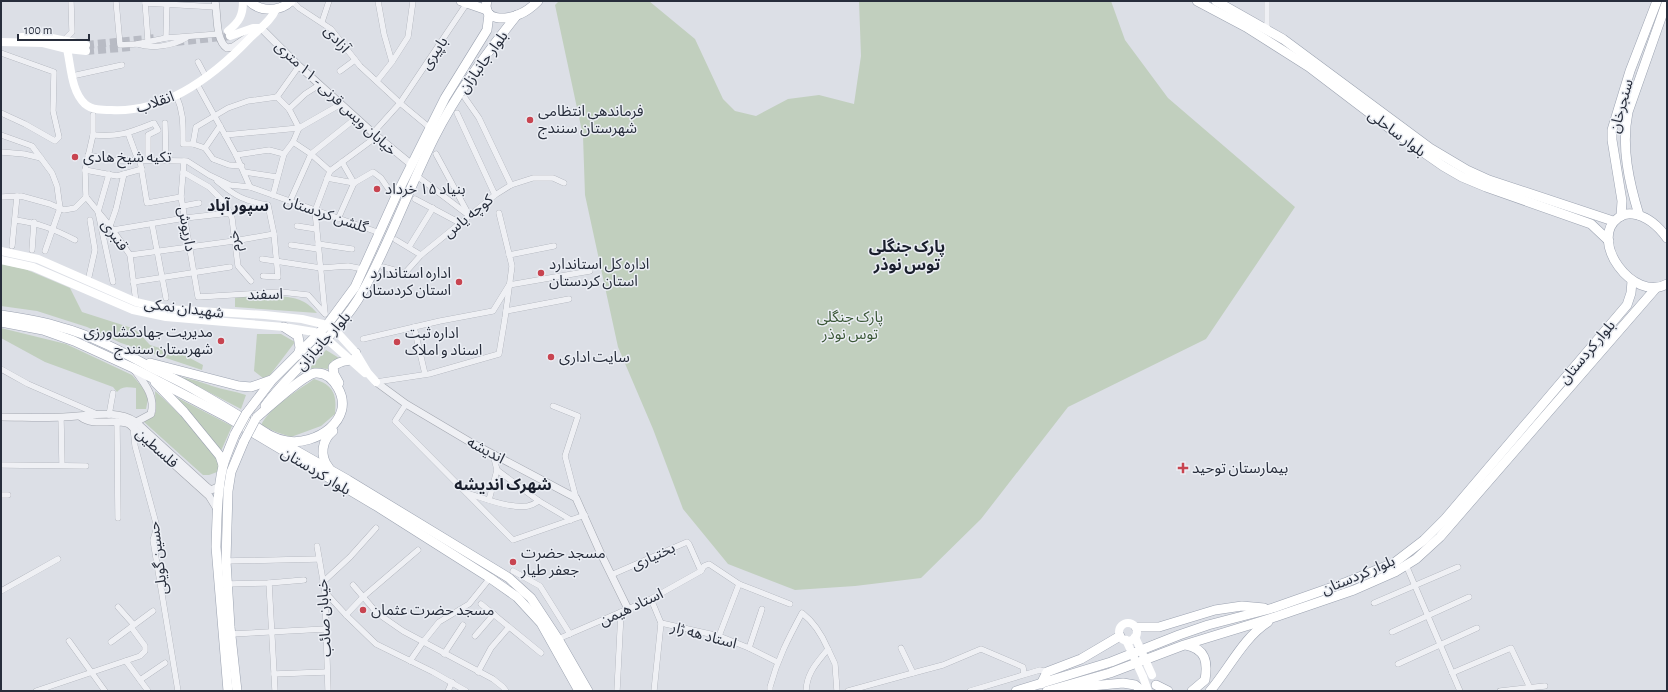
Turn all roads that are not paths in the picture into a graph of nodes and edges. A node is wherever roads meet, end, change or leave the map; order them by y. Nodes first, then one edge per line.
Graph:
1 (71, 1) edge
2 (116, 1) edge
3 (243, 1) edge
4 (249, 1) edge
5 (329, 1) edge
6 (378, 1) edge
7 (414, 1) edge
8 (538, 1) edge
9 (1198, 1) edge
10 (1216, 1) edge
11 (1267, 1) edge
12 (1657, 1) edge
13 (1666, 1) edge
14 (145, 2) edge
15 (293, 2) edge
16 (465, 2) edge
17 (167, 3) edge
18 (216, 4) edge
19 (488, 8) edge
20 (276, 9) junction
21 (517, 16) junction
22 (322, 22) junction
23 (261, 28) junction
24 (1267, 29) junction
25 (487, 30) junction
26 (219, 34) junction
27 (501, 35) junction
28 (190, 36) junction
29 (1, 37) edge
30 (166, 38) junction
31 (64, 40) junction
32 (148, 41) junction
33 (1, 42) edge
34 (137, 44) junction
35 (67, 49) junction
36 (1, 53) edge
37 (356, 60) junction
38 (198, 62) dead end
39 (392, 62) junction
40 (122, 65) dead end
41 (299, 66) junction
42 (340, 71) dead end
43 (72, 76) junction
44 (206, 77) junction
45 (377, 82) junction
46 (196, 84) junction
47 (319, 85) junction
48 (176, 95) junction
49 (277, 97) junction
50 (465, 98) dead end
51 (400, 103) junction
52 (341, 104) junction
53 (289, 109) junction
54 (1, 113) edge
55 (457, 113) dead end
56 (93, 115) dead end
57 (214, 117) junction
58 (356, 118) junction
59 (165, 124) dead end
60 (220, 126) junction
61 (299, 128) junction
62 (430, 128) junction
63 (158, 130) junction
64 (165, 131) junction
65 (128, 133) junction
66 (1, 135) edge
67 (92, 135) junction
68 (225, 135) junction
69 (374, 135) junction
70 (293, 142) junction
71 (193, 144) junction
72 (205, 148) junction
73 (1, 152) edge
74 (284, 154) junction
75 (311, 154) junction
76 (436, 154) dead end
77 (88, 155) junction
78 (236, 155) junction
79 (41, 158) junction
80 (139, 160) junction
81 (148, 160) junction
82 (166, 160) junction
83 (184, 161) junction
84 (342, 162) junction
85 (412, 165) junction
86 (142, 169) junction
87 (243, 169) junction
88 (85, 170) junction
89 (330, 170) junction
90 (183, 172) junction
91 (109, 174) junction
92 (124, 174) junction
93 (209, 175) junction
94 (278, 176) junction
95 (417, 176) junction
96 (327, 178) junction
97 (354, 183) junction
98 (564, 183) dead end
99 (511, 185) junction
100 (250, 187) junction
101 (273, 195) junction
102 (495, 195) junction
103 (1, 196) edge
104 (17, 196) junction
105 (396, 196) junction
106 (86, 197) junction
107 (181, 197) junction
108 (415, 199) dead end
109 (290, 201) junction
110 (199, 203) dead end
111 (183, 206) junction
112 (60, 208) junction
113 (433, 208) junction
114 (315, 211) junction
115 (98, 212) junction
116 (230, 213) junction
117 (499, 213) dead end
118 (469, 216) junction
119 (1639, 216) junction
120 (185, 218) junction
121 (1617, 218) junction
122 (338, 219) junction
123 (14, 220) junction
124 (90, 220) dead end
125 (34, 222) junction
126 (460, 223) junction
127 (152, 224) junction
128 (297, 226) dead end
129 (111, 228) junction
130 (53, 229) junction
131 (316, 229) junction
132 (380, 232) junction
133 (1664, 232) edge
134 (274, 234) junction
135 (1667, 238) edge
136 (75, 240) dead end
137 (396, 240) dead end
138 (234, 241) junction
139 (1608, 241) junction
140 (291, 245) dead end
141 (12, 246) dead end
142 (190, 246) junction
143 (318, 246) junction
144 (554, 246) dead end
145 (409, 247) junction
146 (352, 249) dead end
147 (32, 250) dead end
148 (1, 251) edge
149 (45, 251) dead end
150 (158, 252) junction
151 (130, 255) junction
152 (421, 255) junction
153 (509, 255) junction
154 (262, 259) dead end
155 (1, 260) edge
156 (277, 260) junction
157 (230, 267) dead end
158 (383, 267) dead end
159 (321, 268) junction
160 (363, 269) junction
161 (590, 271) dead end
162 (194, 273) junction
163 (263, 276) dead end
164 (162, 277) junction
165 (88, 281) junction
166 (250, 281) dead end
167 (1632, 281) junction
168 (114, 282) dead end
169 (133, 282) junction
170 (1667, 284) edge
171 (509, 285) junction
172 (1656, 288) junction
173 (1630, 296) junction
174 (198, 297) joint
175 (166, 298) dead end
176 (569, 299) dead end
177 (136, 302) junction
178 (1642, 304) junction
179 (506, 311) junction
180 (325, 314) junction
181 (1, 315) edge
182 (1, 322) edge
183 (327, 325) junction
184 (284, 327) junction
185 (414, 327) junction
186 (336, 331) junction
187 (320, 333) junction
188 (363, 338) dead end
189 (328, 339) junction
190 (298, 356) junction
191 (353, 357) junction
192 (135, 364) junction
193 (1, 369) edge
194 (425, 374) junction
195 (149, 377) junction
196 (272, 380) junction
197 (376, 382) junction
198 (148, 388) junction
199 (113, 392) dead end
200 (406, 404) junction
201 (553, 406) dead end
202 (97, 414) junction
203 (109, 415) junction
204 (1, 417) edge
205 (81, 417) junction
206 (61, 418) junction
207 (256, 419) junction
208 (117, 421) junction
209 (134, 424) junction
210 (273, 437) junction
211 (493, 454) junction
212 (1, 465) edge
213 (62, 465) junction
214 (223, 465) junction
215 (86, 466) dead end
216 (330, 469) junction
217 (497, 470) junction
218 (1491, 473) junction
219 (346, 484) junction
220 (220, 486) junction
221 (464, 492) junction
222 (1, 495) edge
223 (8, 495) dead end
224 (576, 498) junction
225 (488, 500) junction
226 (539, 501) junction
227 (217, 509) junction
228 (585, 516) junction
229 (118, 518) dead end
230 (571, 520) junction
231 (376, 528) dead end
232 (317, 546) dead end
233 (418, 550) dead end
234 (58, 559) dead end
235 (319, 559) junction
236 (226, 561) junction
237 (1406, 566) junction
238 (1458, 567) dead end
239 (513, 571) dead end
240 (701, 571) junction
241 (611, 575) junction
242 (490, 578) junction
243 (304, 580) dead end
244 (324, 582) junction
245 (269, 583) junction
246 (228, 584) junction
247 (739, 584) junction
248 (353, 585) dead end
249 (1415, 586) junction
250 (1, 591) edge
251 (325, 592) junction
252 (363, 597) junction
253 (1469, 597) dead end
254 (650, 599) junction
255 (1374, 603) dead end
256 (481, 604) dead end
257 (790, 604) dead end
258 (118, 606) dead end
259 (762, 609) dead end
260 (625, 610) junction
261 (153, 611) dead end
262 (1274, 613) junction
263 (494, 614) junction
264 (346, 615) junction
265 (1427, 615) junction
266 (660, 623) junction
267 (463, 625) dead end
268 (133, 626) junction
269 (509, 627) junction
270 (1136, 627) junction
271 (1477, 628) dead end
272 (326, 629) junction
273 (273, 632) junction
274 (1392, 632) dead end
275 (231, 634) junction
276 (570, 634) junction
277 (475, 636) dead end
278 (719, 636) junction
279 (1135, 637) junction
280 (1123, 638) junction
281 (555, 640) junction
282 (69, 641) dead end
283 (111, 642) dead end
284 (423, 642) junction
285 (1184, 645) junction
286 (1440, 646) junction
287 (749, 648) junction
288 (901, 648) dead end
289 (828, 649) junction
290 (541, 653) dead end
291 (444, 654) junction
292 (126, 661) junction
293 (410, 661) junction
294 (777, 662) junction
295 (165, 663) dead end
296 (1398, 664) dead end
297 (91, 672) junction
298 (327, 672) junction
299 (478, 672) junction
300 (1047, 672) junction
301 (913, 673) junction
302 (1452, 673) junction
303 (274, 674) junction
304 (1024, 674) junction
305 (140, 680) junction
306 (452, 682) junction
307 (1545, 686) dead end
308 (1047, 688) edge
309 (1157, 688) edge
310 (1530, 688) junction
311 (36, 691) edge
312 (105, 691) edge
313 (148, 691) edge
314 (178, 691) edge
315 (235, 691) edge
316 (275, 691) edge
317 (328, 691) edge
318 (448, 691) edge
319 (466, 691) edge
320 (506, 691) edge
321 (579, 691) edge
322 (588, 691) edge
323 (617, 691) edge
324 (654, 691) edge
325 (770, 691) edge
326 (806, 691) edge
327 (837, 691) edge
328 (848, 691) edge
329 (970, 691) edge
330 (1016, 691) edge
331 (1143, 691) edge
332 (1148, 691) edge
333 (1168, 691) edge
334 (1192, 691) edge
335 (1210, 691) edge
336 (1460, 691) edge
337 (1500, 691) edge

1 - 31 street
2 - 34 street
3 - 23 main road
4 - 20 main road
5 - 22 street
6 - 39 street
7 - 39 street
8 - 21 main road
9 - 139 main road, بلوار ساحلی
10 - 24 main road, بلوار ساحلی
11 - 24 street
12 - 121 main road, سنجرخان
13 - 119 main road, سنجرخان
14 - 17 street
14 - 32 street
15 - 20 main road
15 - 22 street, آزادی
16 - 19 main road
16 - 51 street, باپیری
17 - 18 street
17 - 30 street
18 - 26 street
19 - 21 main road
19 - 25 main road, بلوار جانبازان
20 - 23 main road, انقلاب
21 - 27 main road, بلوار جانبازان
22 - 37 street, آزادی
23 - 26 street
23 - 41 street, خیابان ویس قرنی - ۱۱ متری
23 - 44 main road, انقلاب
24 - 121 main road, بلوار ساحلی
25 - 27 main road
25 - 62 main road, بلوار جانبازان
26 - 28 street
27 - 95 main road, بلوار جانبازان
28 - 30 street
28 - 34 street
29 - 31 main road
30 - 32 street
31 - 35 main road
32 - 34 street
33 - 35 main road
35 - 43 main road, انقلاب
36 - 54 street
37 - 42 street
37 - 45 street, آزادی
38 - 44 street
39 - 45 street
40 - 43 street
41 - 47 street, خیابان ویس قرنی - ۱۱ متری
41 - 49 street
43 - 48 main road, انقلاب
44 - 46 main road, انقلاب
45 - 51 street, آزادی
46 - 48 main road, انقلاب
46 - 57 street
47 - 52 street, خیابان ویس قرنی - ۱۱ متری
47 - 53 street
48 - 71 street
49 - 53 street
49 - 57 street
50 - 99 street
51 - 62 street, آزادی
51 - 69 street, باپیری
52 - 58 street, خیابان ویس قرنی - ۱۱ متری
52 - 61 street
53 - 61 street
55 - 102 street
56 - 67 street
57 - 60 street
57 - 71 street
58 - 69 street, خیابان ویس قرنی - ۱۱ متری
58 - 75 street
59 - 64 street
60 - 68 street
60 - 72 street
61 - 68 street
61 - 70 street
62 - 85 main road, بلوار جانبازان
63 - 64 street
63 - 65 street
63 - 81 street
64 - 82 street
65 - 67 street
65 - 80 street
66 - 79 street
67 - 77 street
68 - 78 street
69 - 84 street, باپیری
69 - 85 street, خیابان ویس قرنی - ۱۱ متری
70 - 74 street
70 - 75 street
71 - 72 street
72 - 87 street
73 - 79 street
74 - 78 street
74 - 94 street
75 - 89 street
75 - 109 street
76 - 118 street
77 - 80 street, گلشن کردستان
77 - 88 street
78 - 87 street
79 - 112 street
80 - 81 street, گلشن کردستان
80 - 86 street
81 - 82 street, گلشن کردستان
82 - 83 street, گلشن کردستان
83 - 90 street, داریوش
83 - 93 street, گلشن کردستان
84 - 89 street, باپیری
84 - 97 street
85 - 105 main road, بلوار جانبازان
86 - 92 street
86 - 107 street
87 - 94 street
87 - 100 street
88 - 91 street
88 - 106 street
89 - 96 street
90 - 107 street, داریوش
90 - 116 street, خرم
91 - 92 street
91 - 115 street
92 - 129 street
93 - 100 street, گلشن کردستان
93 - 134 street
94 - 101 street
95 - 118 street
95 - 186 main road, بلوار جانبازان
96 - 97 street
96 - 114 street
97 - 105 street
97 - 122 street
98 - 99 street, کوچه یاس
99 - 102 street, کوچه یاس
100 - 101 street, گلشن کردستان
101 - 109 street, گلشن کردستان
102 - 118 street, کوچه یاس
103 - 104 street
104 - 112 street
104 - 123 street
105 - 132 main road, بلوار جانبازان
106 - 112 street
106 - 115 street, قنبری
107 - 111 street, داریوش
108 - 113 street
109 - 114 street, گلشن کردستان
110 - 111 street
111 - 120 street, داریوش
112 - 130 street
113 - 126 street
113 - 145 street
114 - 122 street, گلشن کردستان
114 - 131 street
115 - 129 street, قنبری
115 - 168 street
116 - 120 street
116 - 138 street, خرم
117 - 153 street
118 - 126 street, کوچه یاس
119 - 121 main road, بلوار ساحلی
119 - 133 main road
120 - 127 street
120 - 142 street, داریوش
121 - 139 main road, سنجرخان
122 - 132 street, گلشن کردستان
123 - 125 street
123 - 141 street
124 - 165 street
125 - 130 street
125 - 147 street
126 - 152 street, کوچه یاس
127 - 129 street
127 - 150 street
128 - 131 street
129 - 151 street, قنبری
130 - 136 street
130 - 149 street
131 - 143 street
132 - 160 main road, بلوار جانبازان
133 - 135 main road
134 - 138 street
134 - 156 street
137 - 145 street
138 - 142 street
138 - 166 street, خرم
139 - 167 main road
140 - 143 street
142 - 150 street
142 - 162 street, داریوش
143 - 146 street
143 - 159 street
144 - 153 street
145 - 152 street
148 - 165 main road, شهیدان نمکی
150 - 151 street
150 - 164 street
151 - 169 street, قنبری
152 - 158 street, کوچه یاس
153 - 171 street
154 - 156 street
155 - 184 main road, شهیدان نمکی
156 - 159 street
156 - 163 street
157 - 162 street
159 - 160 street
159 - 180 street
160 - 183 main road, بلوار جانبازان
161 - 171 street
162 - 164 street
162 - 174 street, داریوش
164 - 169 street
164 - 175 street
165 - 177 main road, شهیدان نمکی
167 - 172 main road
167 - 173 main road, بلوار کردستان
169 - 177 street, قنبری
170 - 172 main road
171 - 179 street
171 - 185 street
172 - 178 main road, بلوار کردستان
173 - 178 main road
173 - 218 main road, بلوار کردستان
174 - 180 street, اسفند
176 - 179 street
177 - 183 main road, شهیدان نمکی
178 - 218 main road, بلوار کردستان
179 - 194 street
180 - 183 street
181 - 192 main road, بلوار کردستان
182 - 192 main road, بلوار کردستان
183 - 186 main road, اندیشه
183 - 187 main road, بلوار جانبازان
184 - 187 main road, شهیدان نمکی
184 - 190 main road
185 - 188 street
185 - 194 street
186 - 189 main road, بلوار جانبازان
186 - 191 main road, اندیشه
187 - 189 main road, اندیشه
187 - 190 main road, بلوار جانبازان
189 - 191 main road, اندیشه
189 - 207 main road, بلوار جانبازان
190 - 196 main road, بلوار جانبازان
191 - 197 main road, اندیشه
191 - 216 main road
192 - 195 main road, بلوار کردستان
192 - 196 main road
192 - 198 street
192 - 210 main road, بلوار کردستان
193 - 202 street
194 - 197 street
195 - 198 street
195 - 214 main road
195 - 219 main road, بلوار کردستان
196 - 214 main road, بلوار جانبازان, bridge
197 - 200 street, اندیشه
198 - 209 street
199 - 203 street
200 - 211 street, اندیشه
200 - 221 street
201 - 224 street
202 - 203 street, فلسطین
202 - 205 street, فلسطین
203 - 209 street, فلسطین
204 - 206 street, فلسطین
205 - 206 street, فلسطین
205 - 208 street, فلسطین
206 - 213 street
207 - 210 main road, بلوار کردستان
207 - 236 main road, بلوار جانبازان, bridge
208 - 209 street, فلسطین
208 - 229 street
209 - 220 street, فلسطین
209 - 227 street, فلسطین
209 - 314 street, حسین گویلی
210 - 216 main road, بلوار کردستان
211 - 217 street
211 - 224 street, اندیشه
212 - 213 street
213 - 215 street
214 - 220 main road, بلوار جانبازان
216 - 219 main road, بلوار کردستان
217 - 225 street
217 - 226 street
218 - 237 main road, بلوار کردستان
218 - 262 main road, بلوار کردستان
219 - 242 main road, بلوار کردستان
219 - 281 main road, بلوار کردستان
220 - 227 main road, بلوار جانبازان
221 - 225 street
221 - 230 street
222 - 223 street
224 - 228 street
225 - 226 street
226 - 230 street
227 - 315 main road, بلوار جانبازان
228 - 230 street
228 - 241 street
231 - 244 street
232 - 235 street, خیابان صائب
233 - 252 street
234 - 250 street
235 - 236 street
235 - 244 street, خیابان صائب
236 - 246 main road, بلوار جانبازان
237 - 249 street
237 - 262 main road, بلوار کردستان
238 - 249 street
239 - 276 street
240 - 241 street, بختیاری
240 - 247 street
240 - 254 street, استاد هیمن
241 - 260 street
242 - 281 main road, بلوار کردستان
242 - 284 street
243 - 245 street
244 - 251 street, خیابان صائب
245 - 246 street
245 - 273 street
246 - 275 main road, بلوار جانبازان
247 - 257 street
247 - 278 street
248 - 252 street
249 - 255 street
249 - 265 street
251 - 264 street
251 - 272 street, خیابان صائب
252 - 264 street
252 - 284 street
253 - 265 street
254 - 260 street, استاد هیمن
254 - 266 street, استاد هه ژار
256 - 263 street
258 - 268 street
259 - 287 street
260 - 276 street, استاد هیمن
260 - 323 street
261 - 268 street
262 - 270 main road
262 - 285 main road, بلوار کردستان
262 - 308 main road, بلوار کردستان
262 - 335 main road
263 - 269 street
263 - 277 street
264 - 293 street
265 - 274 street
265 - 286 street
266 - 278 street, استاد هه ژار
266 - 324 street
267 - 291 street
268 - 283 street
268 - 292 street
269 - 290 street
269 - 299 street
270 - 279 main road
270 - 280 main road
271 - 286 street
272 - 273 street
272 - 298 street, خیابان صائب
273 - 275 street
273 - 303 street
275 - 315 main road, بلوار جانبازان
276 - 281 street, استاد هیمن
278 - 287 street, استاد هه ژار
279 - 280 main road
279 - 309 main road, bridge
280 - 300 main road
280 - 332 main road, bridge
281 - 321 main road, بلوار کردستان
281 - 322 main road, بلوار کردستان
282 - 297 street
284 - 291 street
284 - 293 street
285 - 308 main road, بلوار کردستان
285 - 334 main road
286 - 296 street
286 - 302 street
287 - 294 street, استاد هه ژار
288 - 301 street
289 - 294 street
289 - 326 street
289 - 327 street
291 - 299 street
292 - 297 street
292 - 305 street
293 - 306 street
294 - 325 street
295 - 305 street
297 - 311 street
297 - 312 street
298 - 303 street
298 - 317 street, خیابان صائب
299 - 320 street
300 - 304 street
300 - 308 main road
301 - 304 street
301 - 328 street
302 - 310 street
302 - 336 street
303 - 316 street
304 - 329 street
305 - 313 street
306 - 318 street
306 - 319 street
307 - 310 street
308 - 330 main road, بلوار کردستان
308 - 331 main road
309 - 333 main road
310 - 337 street

